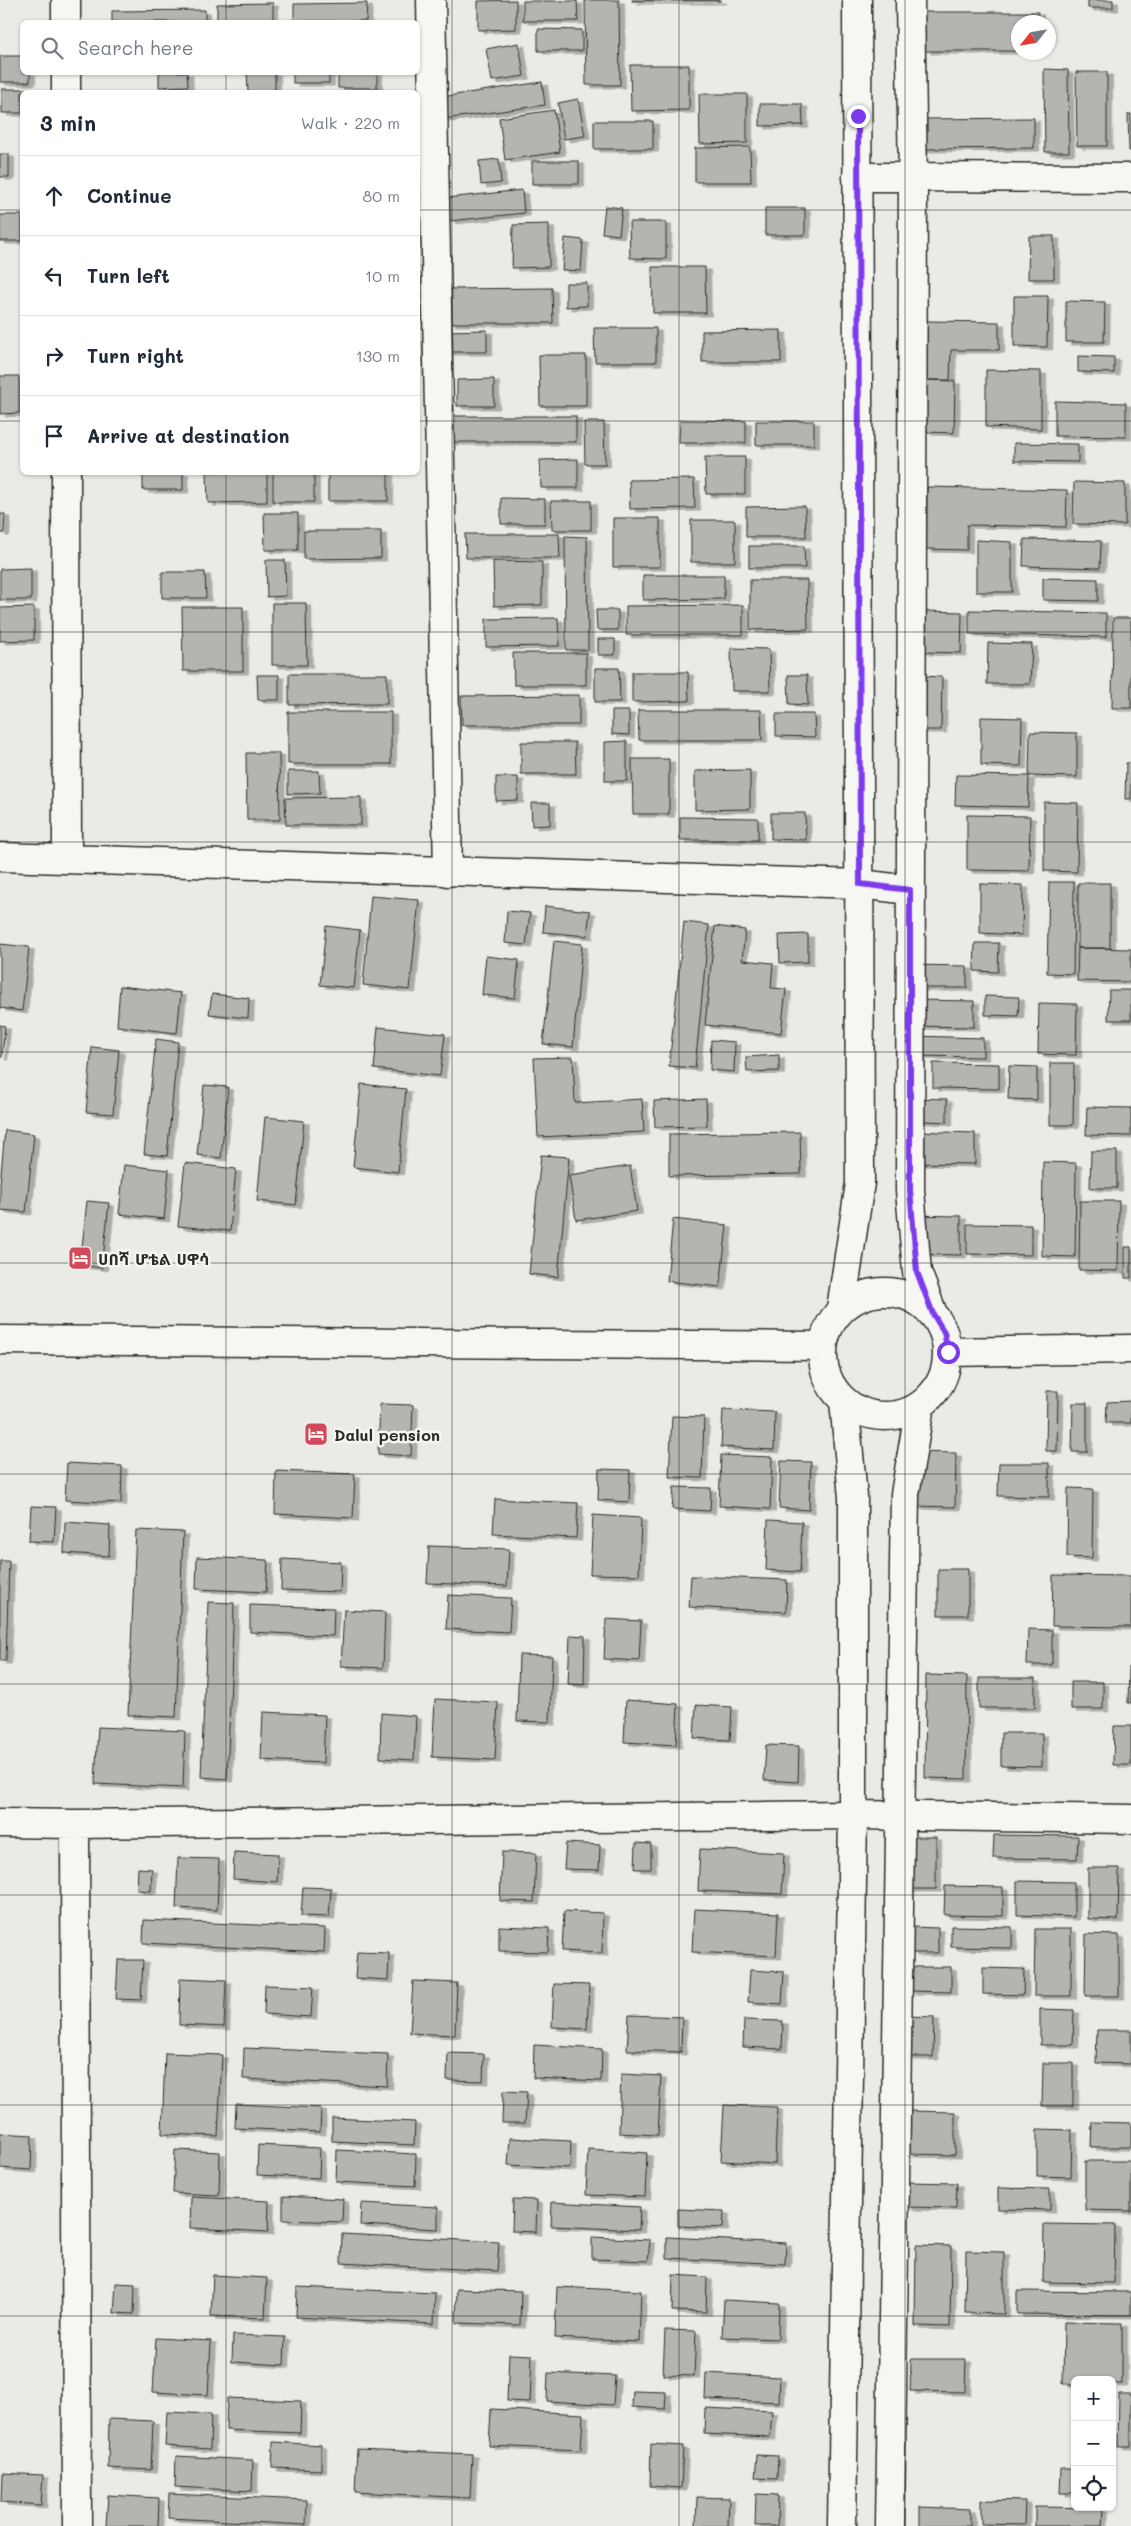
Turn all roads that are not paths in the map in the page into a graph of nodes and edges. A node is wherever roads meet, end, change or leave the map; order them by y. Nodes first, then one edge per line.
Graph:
1 (66, 0) edge
2 (431, 0) edge
3 (857, 0) edge
4 (910, 0) edge
5 (66, 20) edge
6 (66, 75) edge
7 (66, 90) edge
8 (858, 177) junction
9 (1131, 178) edge
10 (913, 179) junction
11 (66, 475) edge
12 (0, 857) edge
13 (67, 858) junction
14 (448, 872) junction
15 (860, 884) junction
16 (910, 890) junction
17 (841, 1309) junction
18 (933, 1314) junction
19 (0, 1340) edge
20 (823, 1346) junction
21 (1131, 1349) edge
22 (948, 1352) junction
23 (844, 1401) junction
24 (920, 1406) junction
25 (853, 1816) junction
26 (901, 1816) junction
27 (1131, 1819) edge
28 (0, 1823) edge
29 (75, 1824) junction
30 (77, 2526) edge
31 (842, 2526) edge
32 (890, 2526) edge

1 - 5 street
2 - 14 street
3 - 8 street
4 - 10 street
6 - 7 street
8 - 10 street
8 - 15 street
9 - 10 street
10 - 16 street
11 - 13 street
12 - 13 street
13 - 14 street
14 - 15 street
15 - 16 street
15 - 17 street
16 - 18 street
17 - 18 street
17 - 20 street
18 - 22 street
19 - 20 street
20 - 23 street
21 - 22 street
22 - 24 street
23 - 24 street
23 - 25 street
24 - 26 street
25 - 26 street
25 - 29 street
25 - 31 street
26 - 27 street
26 - 32 street
28 - 29 street
29 - 30 street

